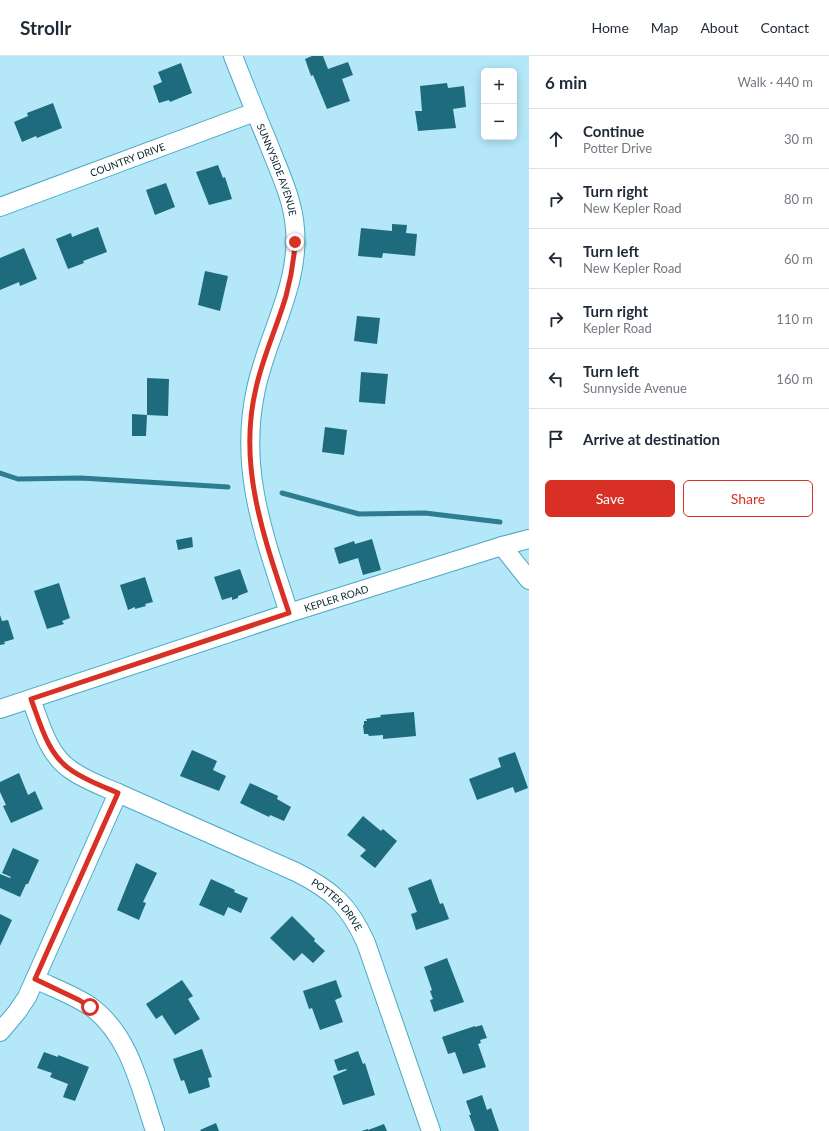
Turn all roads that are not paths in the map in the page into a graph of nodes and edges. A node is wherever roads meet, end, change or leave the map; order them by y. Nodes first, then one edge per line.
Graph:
1 (233, 56) edge
2 (255, 112) junction
3 (0, 207) edge
4 (529, 539) edge
5 (502, 546) junction
6 (529, 580) edge
7 (289, 613) junction
8 (31, 699) junction
9 (0, 709) edge
10 (118, 793) junction
11 (35, 979) junction
12 (0, 1032) edge
13 (155, 1131) edge
14 (431, 1131) edge

1 - 2 street, SUNNYSIDE AVENUE
2 - 3 street, COUNTRY DRIVE
2 - 7 street, SUNNYSIDE AVENUE
4 - 5 street, KEPLER ROAD
5 - 6 street
5 - 7 street, KEPLER ROAD
7 - 8 street, KEPLER ROAD
8 - 9 street, KEPLER ROAD
8 - 10 street, POTTER DRIVE
10 - 11 street
10 - 14 street, POTTER DRIVE
11 - 12 street
11 - 13 street

